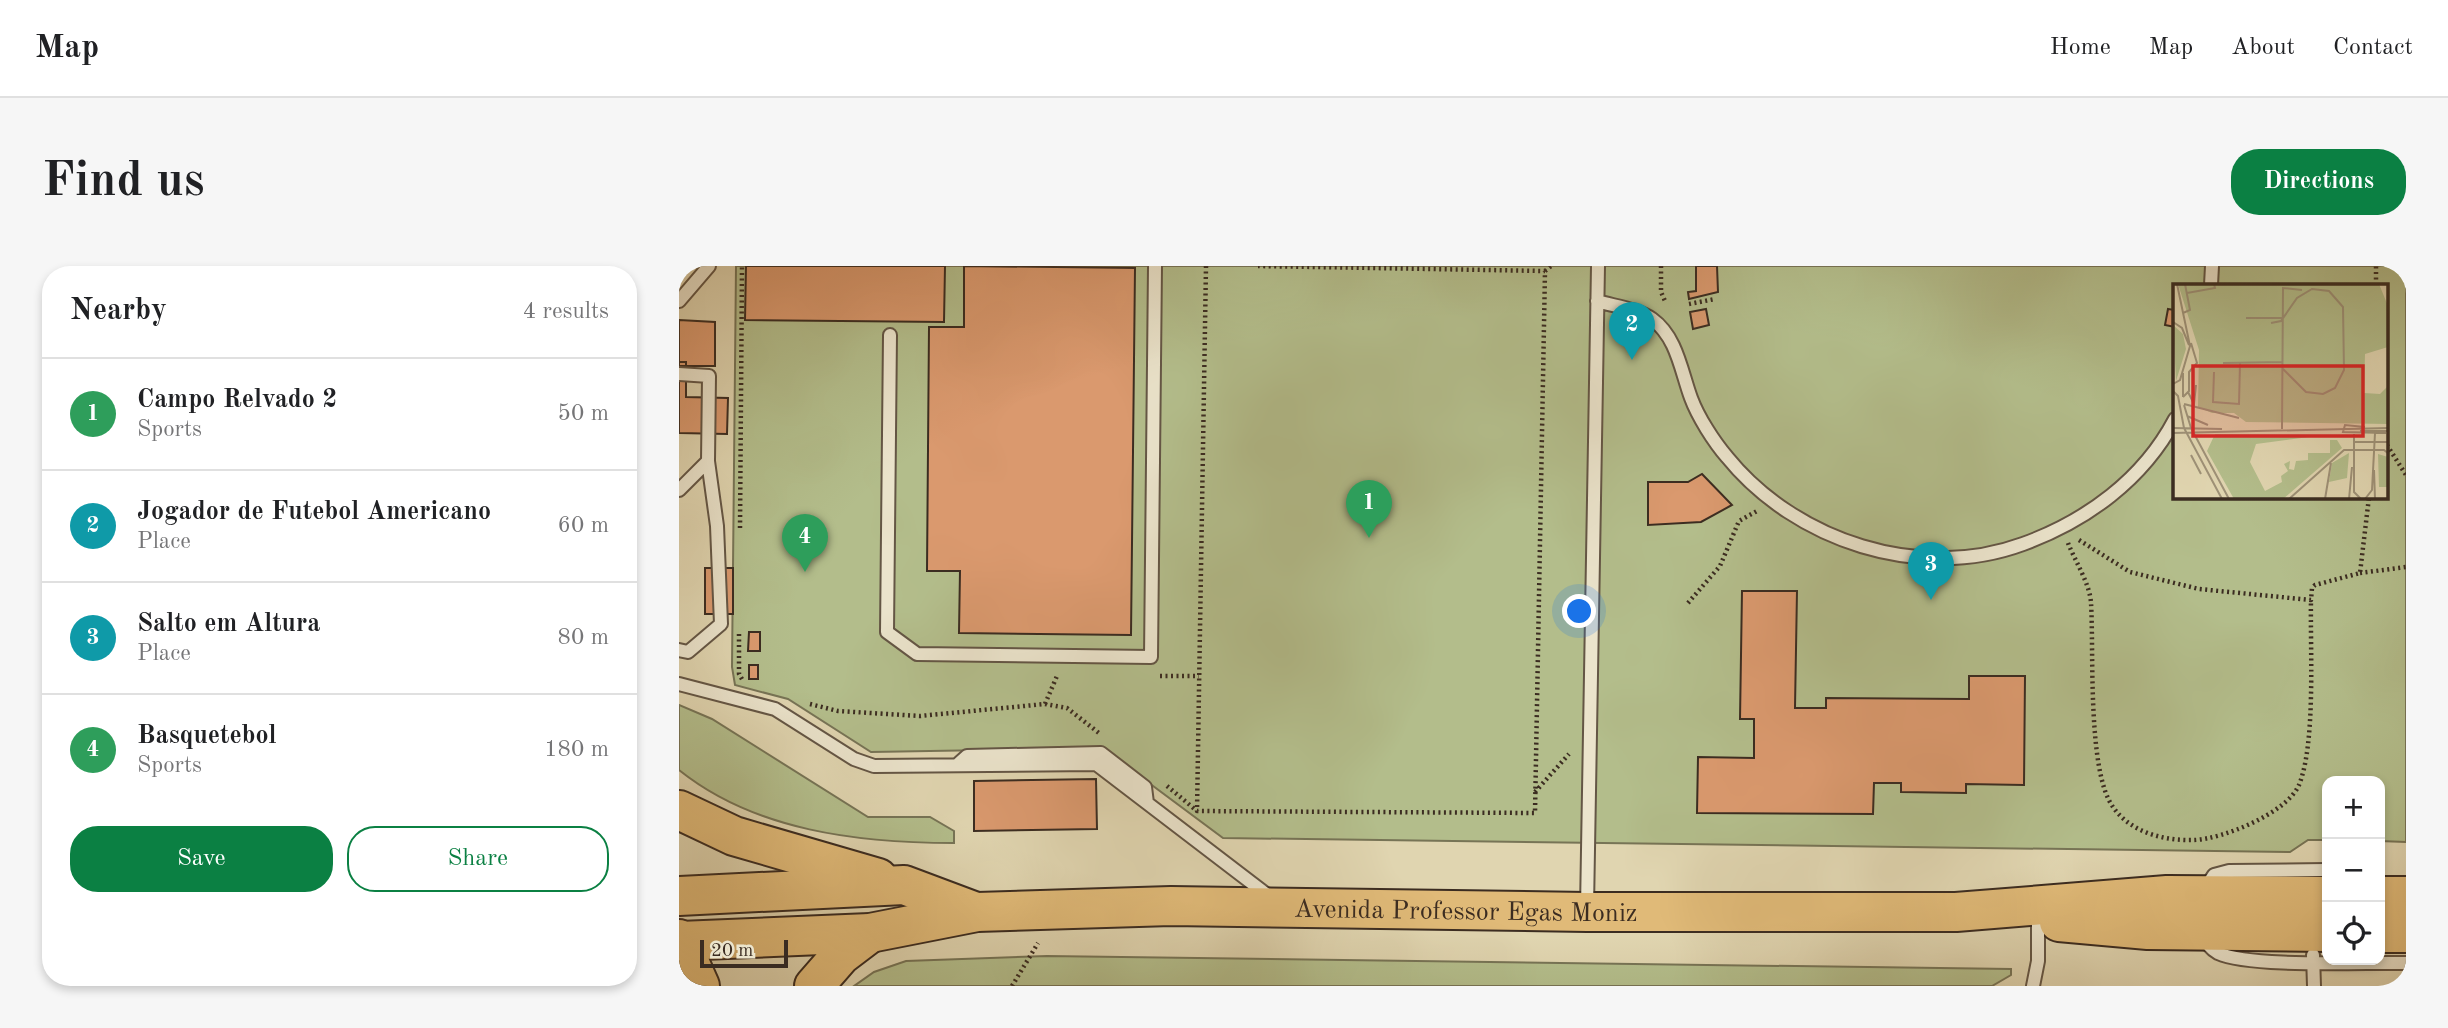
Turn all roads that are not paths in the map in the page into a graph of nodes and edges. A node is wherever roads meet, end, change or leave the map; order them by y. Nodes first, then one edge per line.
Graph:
1 (709, 266) edge
2 (1155, 266) edge
3 (1598, 266) edge
4 (2212, 266) edge
5 (2211, 284) edge
6 (679, 301) edge
7 (1597, 301) junction
8 (890, 335) dead end
9 (679, 374) edge
10 (2173, 423) edge
11 (708, 461) junction
12 (679, 490) edge
13 (679, 650) edge
14 (679, 684) edge
15 (679, 810) edge
16 (904, 885) junction
17 (679, 897) edge
18 (1283, 907) junction
19 (977, 912) junction
20 (1587, 912) junction
21 (1956, 912) junction
22 (2205, 913) junction
23 (2320, 915) edge
24 (2038, 920) junction
25 (870, 933) junction
26 (2385, 933) edge
27 (2406, 933) edge
28 (679, 940) edge
29 (2406, 963) edge
30 (700, 986) edge
31 (814, 986) edge
32 (2033, 986) edge
33 (2314, 986) edge

1 - 6 lane
2 - 8 lane
3 - 7 lane
4 - 5 lane
7 - 10 lane
7 - 20 lane
9 - 11 lane
11 - 12 lane
11 - 13 lane
14 - 18 lane
15 - 16 main road
16 - 17 main road, Avenida Professor Egas Moniz
16 - 19 main road, Avenida Professor Egas Moniz
18 - 19 main road, Avenida Professor Egas Moniz
18 - 20 main road, Avenida Professor Egas Moniz
19 - 25 main road, Avenida Professor Egas Moniz
20 - 21 main road, Avenida Professor Egas Moniz
21 - 22 main road, Avenida Professor Egas Moniz
21 - 24 main road, Avenida Professor Egas Moniz
22 - 23 main road, Avenida Professor Egas Moniz
22 - 23 lane
22 - 24 main road, Avenida Professor Egas Moniz
23 - 29 lane
23 - 33 lane
24 - 32 lane
25 - 28 main road, Avenida Professor Egas Moniz
25 - 31 main road
26 - 27 main road
28 - 30 main road

